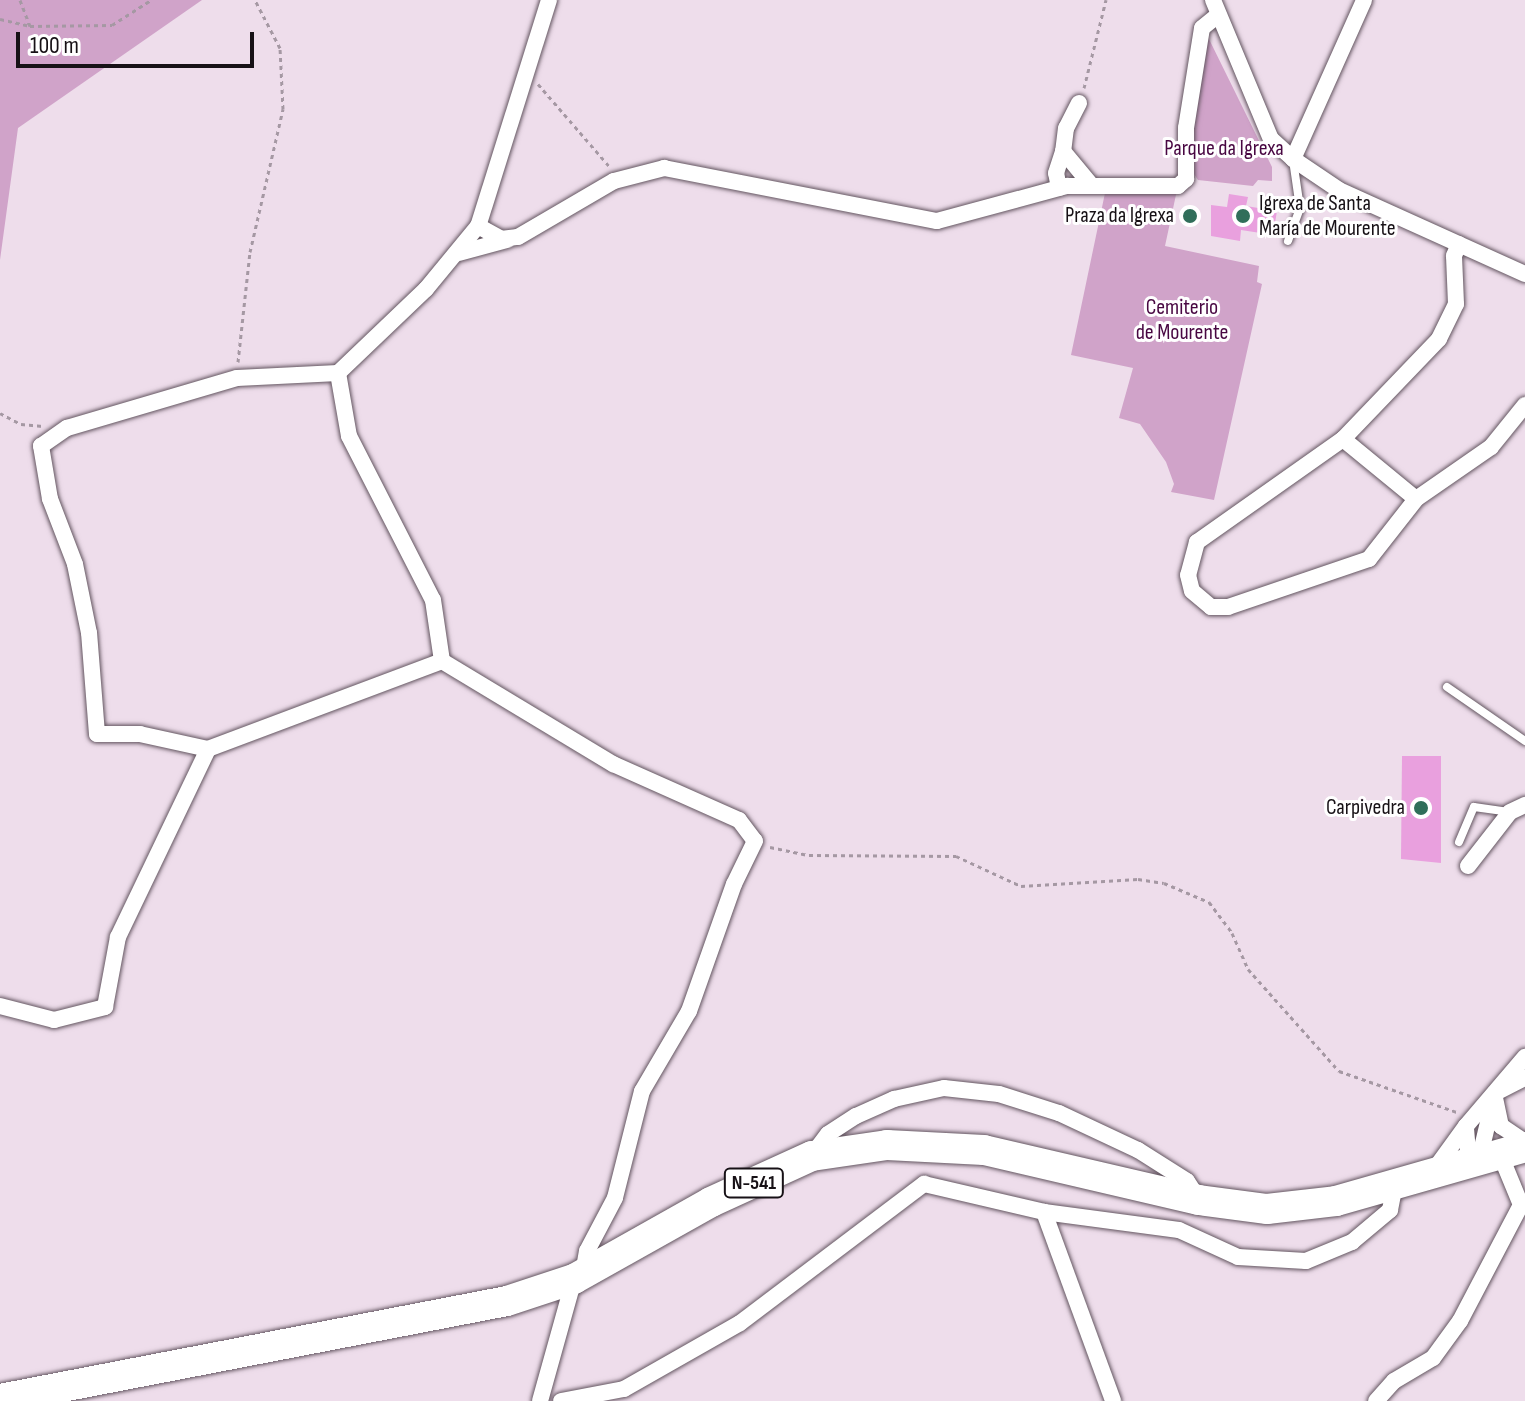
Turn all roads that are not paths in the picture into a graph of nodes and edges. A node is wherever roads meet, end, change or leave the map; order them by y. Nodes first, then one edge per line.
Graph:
1 (549, 0) edge
2 (1364, 0) edge
3 (1215, 8) edge
4 (1079, 103) road end
5 (1063, 151) junction
6 (1293, 159) junction
7 (1092, 186) junction
8 (1059, 188) junction
9 (478, 226) junction
10 (518, 237) junction
11 (1288, 241) dead end
12 (1459, 244) junction
13 (459, 253) junction
14 (1525, 274) edge
15 (338, 373) junction
16 (1525, 405) edge
17 (1343, 439) junction
18 (1416, 499) junction
19 (442, 661) junction
20 (1447, 687) dead end
21 (1525, 741) edge
22 (208, 749) junction
23 (1517, 808) edge
24 (1459, 842) dead end
25 (1468, 866) dead end
26 (0, 1006) edge
27 (1525, 1057) edge
28 (1525, 1078) edge
29 (1495, 1093) junction
30 (1469, 1121) junction
31 (1500, 1153) edge
32 (812, 1156) junction
33 (1432, 1174) junction
34 (1395, 1184) junction
35 (1199, 1200) junction
36 (1044, 1212) junction
37 (578, 1276) junction
38 (0, 1399) edge
39 (540, 1401) edge
40 (561, 1401) edge
41 (1113, 1401) edge
42 (1376, 1401) edge

1 - 9 street
2 - 6 street
3 - 6 street
3 - 7 street
4 - 5 street
5 - 7 street
5 - 8 street
6 - 11 lane
6 - 12 street
7 - 8 street
8 - 10 street
9 - 10 street
9 - 13 street
10 - 13 street
12 - 14 street
12 - 17 street
13 - 15 street
15 - 19 street
15 - 22 street
16 - 18 street
17 - 18 street
17 - 18 street
19 - 22 street
19 - 37 street
20 - 21 lane
22 - 26 street
23 - 24 lane
23 - 25 street
27 - 29 street
28 - 29 street
29 - 30 street
29 - 31 street
29 - 31 street
30 - 31 street
30 - 33 street
31 - 33 highway, N-541
31 - 42 street
32 - 35 highway, N-541
32 - 35 street
32 - 37 highway, N-541
33 - 34 highway, N-541
34 - 35 highway, N-541
34 - 36 street
36 - 40 street
36 - 41 street
37 - 38 highway, N-541
37 - 39 street

